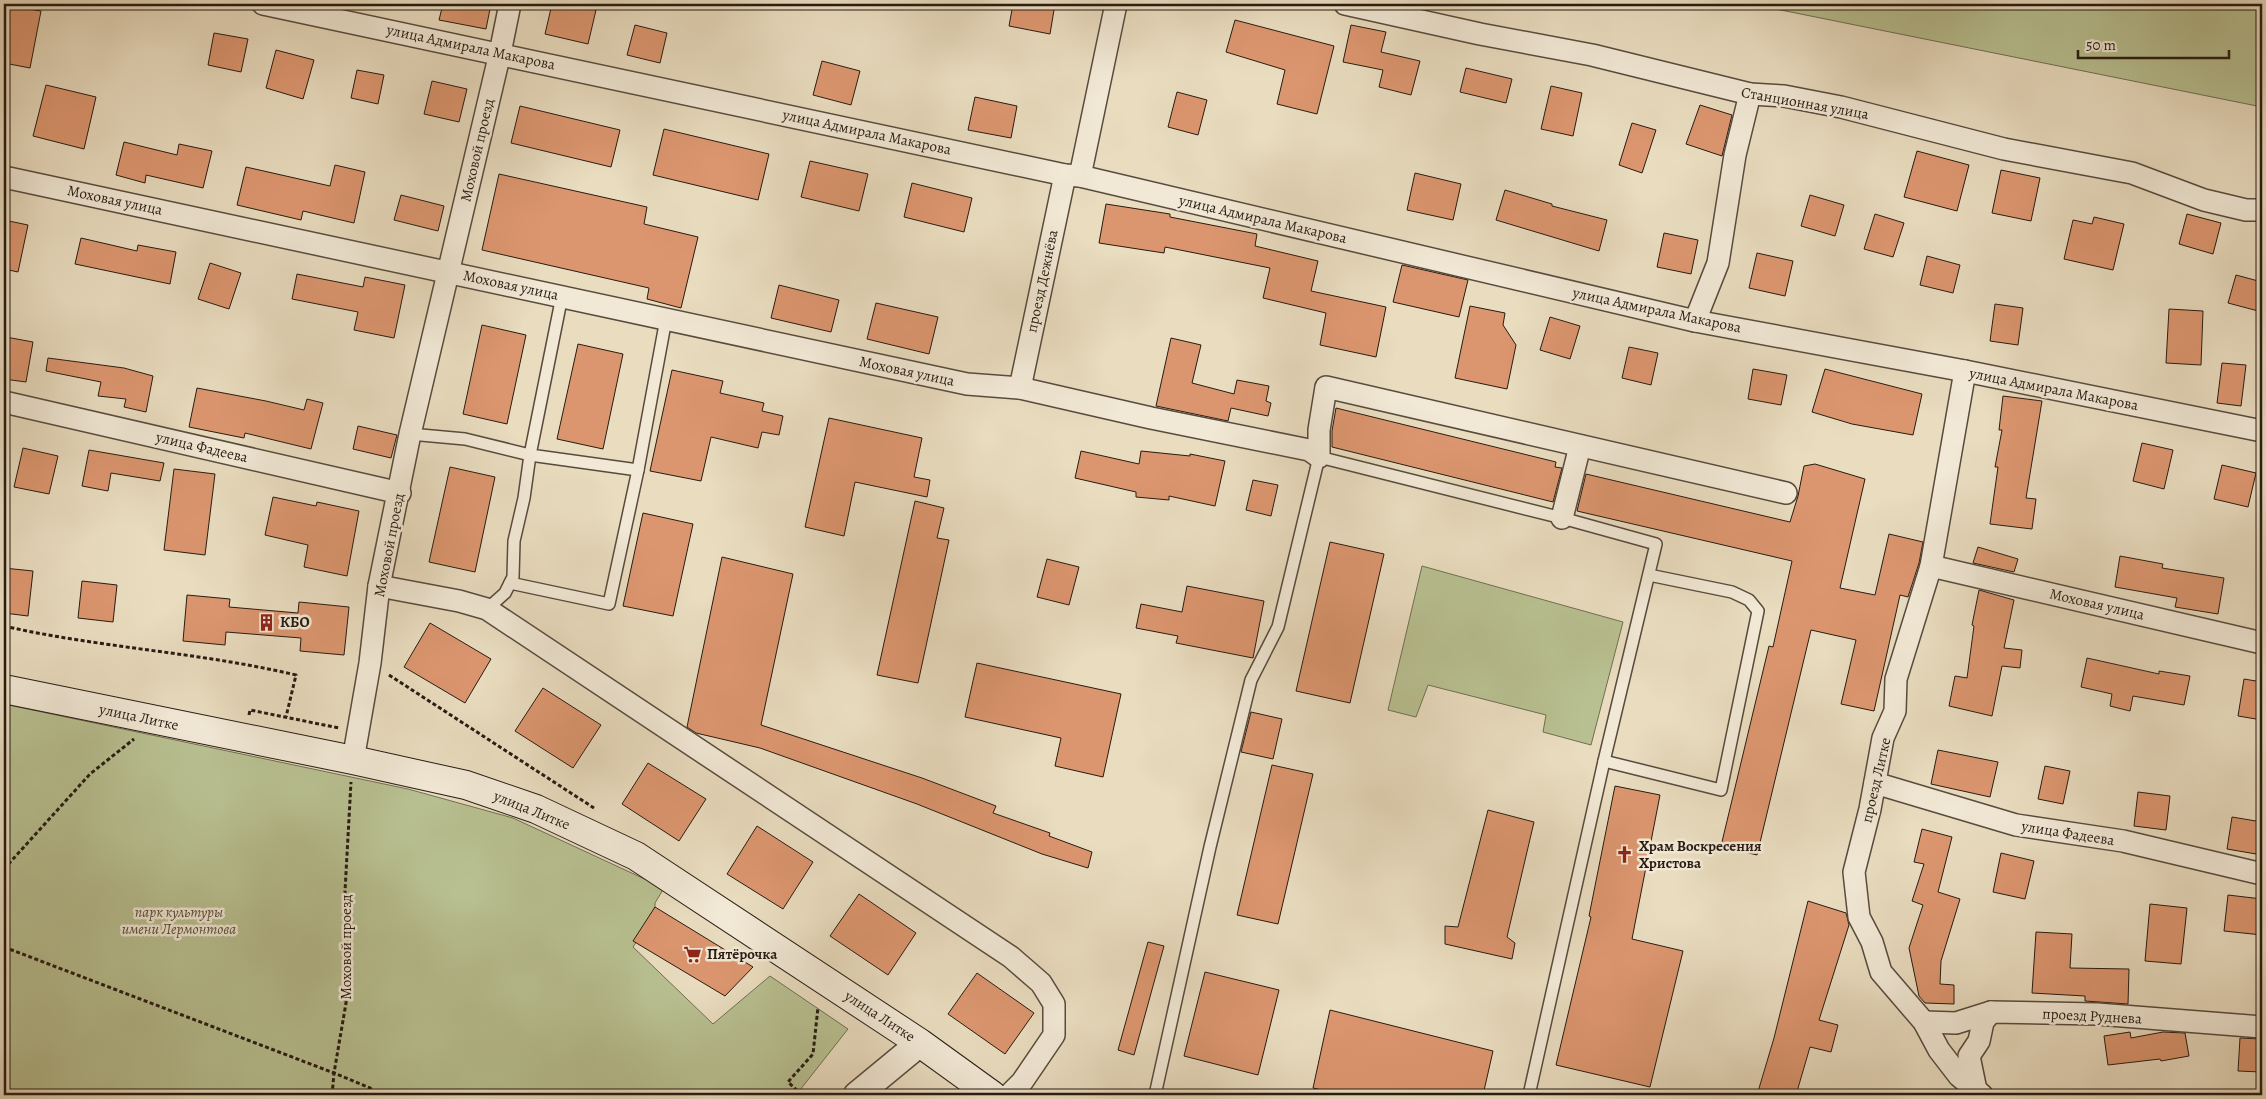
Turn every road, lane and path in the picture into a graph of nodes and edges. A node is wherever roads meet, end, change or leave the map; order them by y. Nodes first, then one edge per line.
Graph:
1 (264, 4) edge
2 (510, 4) edge
3 (1116, 4) edge
4 (1345, 4) edge
5 (500, 53) junction
6 (1750, 94) junction
7 (1073, 175) junction
8 (4, 177) edge
9 (2262, 210) edge
10 (448, 272) junction
11 (562, 296) junction
12 (666, 319) junction
13 (1695, 321) junction
14 (1965, 371) junction
15 (1020, 388) junction
16 (4, 402) edge
17 (2262, 431) edge
18 (410, 434) junction
19 (1580, 446) junction
20 (530, 455) junction
21 (1319, 457) junction
22 (638, 470) junction
23 (400, 493) junction
24 (1786, 493) dead end
25 (1562, 518) junction
26 (1931, 566) junction
27 (1649, 575) junction
28 (510, 583) junction
29 (379, 586) junction
30 (487, 609) junction
31 (4, 626) edge
32 (2262, 643) edge
33 (4, 689) edge
34 (286, 717) junction
35 (248, 719) dead end
36 (357, 731) junction
37 (140, 734) dead end
38 (353, 760) junction
39 (1604, 761) junction
40 (1875, 783) junction
41 (4, 870) edge
42 (2262, 874) edge
43 (4, 947) edge
44 (818, 1007) dead end
45 (1990, 1012) junction
46 (1924, 1022) junction
47 (2262, 1027) edge
48 (920, 1043) junction
49 (334, 1073) junction
50 (1979, 1092) edge
51 (332, 1095) edge
52 (378, 1095) edge
53 (802, 1095) edge
54 (857, 1095) edge
55 (992, 1095) edge
56 (1009, 1095) edge
57 (1155, 1095) edge
58 (1529, 1095) edge

1 - 5 street, улица Адмирала Макарова
2 - 5 street, Моховой проезд
3 - 7 street, проезд Дежнёва
4 - 6 street, Станционная улица
5 - 7 street, улица Адмирала Макарова
5 - 10 street, Моховой проезд
6 - 9 street, Станционная улица
6 - 13 street
7 - 13 street, улица Адмирала Макарова
7 - 15 street, проезд Дежнёва
8 - 10 street, Моховая улица
10 - 11 street, Моховая улица
10 - 18 street, Моховой проезд
11 - 12 street, Моховая улица
11 - 20 lane
12 - 15 street, Моховая улица
12 - 22 lane
13 - 14 street, улица Адмирала Макарова
14 - 17 street, улица Адмирала Макарова
14 - 26 street, проезд Литке
15 - 21 street, Моховая улица
16 - 23 street, улица Фадеева
18 - 20 lane
18 - 23 street, Моховой проезд
19 - 21 street
19 - 24 street
19 - 25 street
20 - 22 lane
20 - 28 lane
21 - 25 lane
21 - 57 lane
22 - 28 lane
23 - 29 street, Моховой проезд
25 - 27 lane
26 - 32 street, Моховая улица
26 - 40 street, проезд Литке
27 - 39 lane
27 - 39 lane
28 - 30 lane
29 - 30 street
29 - 36 street, Моховой проезд
30 - 56 street
31 - 34 path
33 - 38 main road, улица Литке
34 - 35 path
34 - 36 path
36 - 38 street, Моховой проезд
37 - 41 path
38 - 48 main road, улица Литке
38 - 49 path, Моховой проезд
39 - 58 lane
40 - 42 street, улица Фадеева
40 - 46 street, проезд Литке
43 - 49 path
44 - 53 path
45 - 46 street, проезд Руднева
45 - 47 street, проезд Руднева
45 - 50 street
46 - 50 street, проезд Литке
48 - 54 street
48 - 55 main road, улица Литке
49 - 51 path, Моховой проезд
49 - 52 path

